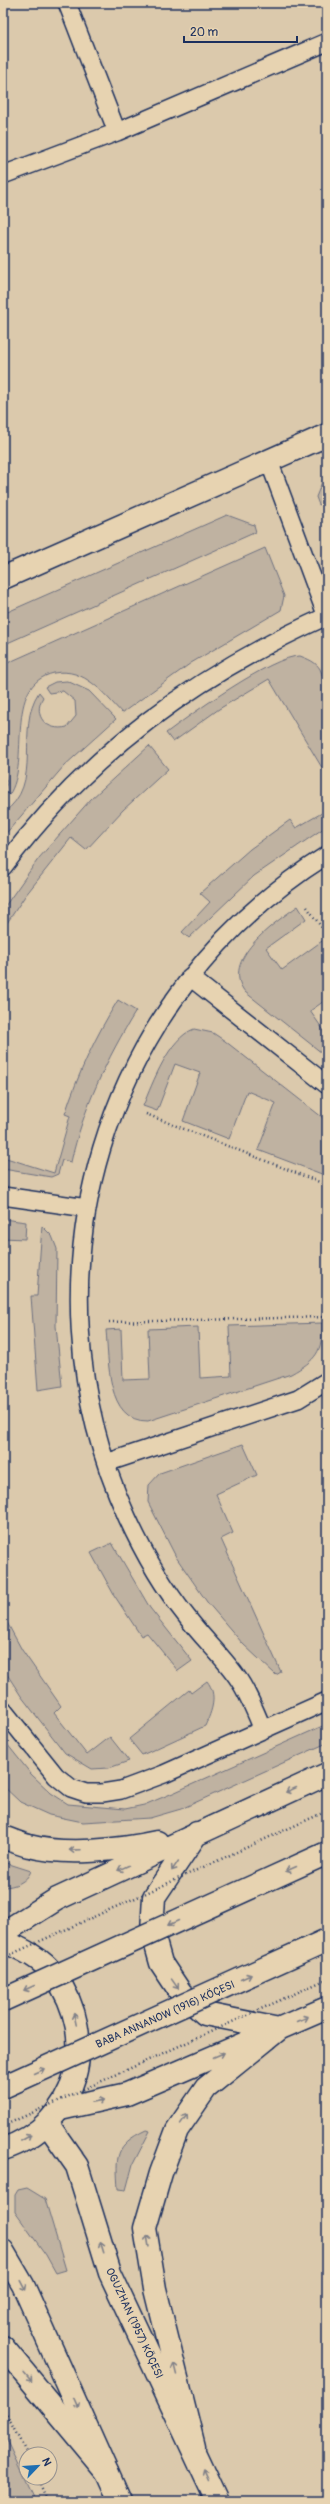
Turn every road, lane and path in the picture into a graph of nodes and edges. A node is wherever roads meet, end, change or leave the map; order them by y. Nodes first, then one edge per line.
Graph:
1 (67, 3) edge
2 (327, 42) edge
3 (117, 132) junction
4 (3, 175) edge
5 (327, 435) edge
6 (269, 460) junction
7 (3, 578) edge
8 (327, 617) edge
9 (327, 855) edge
10 (3, 868) edge
11 (302, 900) dead end
12 (327, 935) edge
13 (190, 977) junction
14 (327, 1086) edge
15 (145, 1114) dead end
16 (327, 1185) edge
17 (3, 1196) edge
18 (87, 1208) junction
19 (324, 1316) dead end
20 (106, 1322) dead end
21 (327, 1381) edge
22 (106, 1463) junction
23 (327, 1702) edge
24 (3, 1710) edge
25 (263, 1730) junction
26 (327, 1774) edge
27 (327, 1811) edge
28 (197, 1833) junction
29 (3, 1837) edge
30 (327, 1853) edge
31 (3, 1933) edge
32 (327, 1940) edge
33 (3, 1941) edge
34 (3, 1958) edge
35 (327, 1979) edge
36 (3, 2000) edge
37 (327, 2008) edge
38 (279, 2029) junction
39 (3, 2087) edge
40 (53, 2116) junction
41 (3, 2126) edge
42 (3, 2149) edge
43 (3, 2251) edge
44 (3, 2347) edge
45 (3, 2408) edge
46 (22, 2446) edge
47 (194, 2447) junction
48 (107, 2472) junction
49 (40, 2486) edge
50 (47, 2501) edge
51 (120, 2501) edge
52 (217, 2501) edge

1 - 3 lane
2 - 3 lane
3 - 4 lane
5 - 6 main road
6 - 7 main road
6 - 8 lane
8 - 10 lane
9 - 13 lane
11 - 12 path
13 - 14 lane
13 - 18 lane
15 - 16 path
17 - 18 lane
18 - 22 lane
19 - 20 path
21 - 22 lane
22 - 25 lane
23 - 25 lane
24 - 25 lane
26 -> 28 main road
27 - 34 path, bridge
28 -> 29 main road
28 -> 31 main road
28 -> 38 main road
30 -> 36 main road, bridge
39 -> 32 main road, BABA ANNANOW (1916) KÖÇESI, bridge
40 -> 33 main road
35 - 41 path, bridge
38 -> 37 main road
40 -> 38 main road
47 -> 38 main road
42 -> 40 main road
47 -> 40 main road, OGUZHAN (1957) KÖÇESI
43 -> 48 main road
44 -> 48 main road
45 - 46 path
52 -> 47 main road, OGUZHAN (1957) KÖÇESI
48 - 51 main road
49 - 50 path

